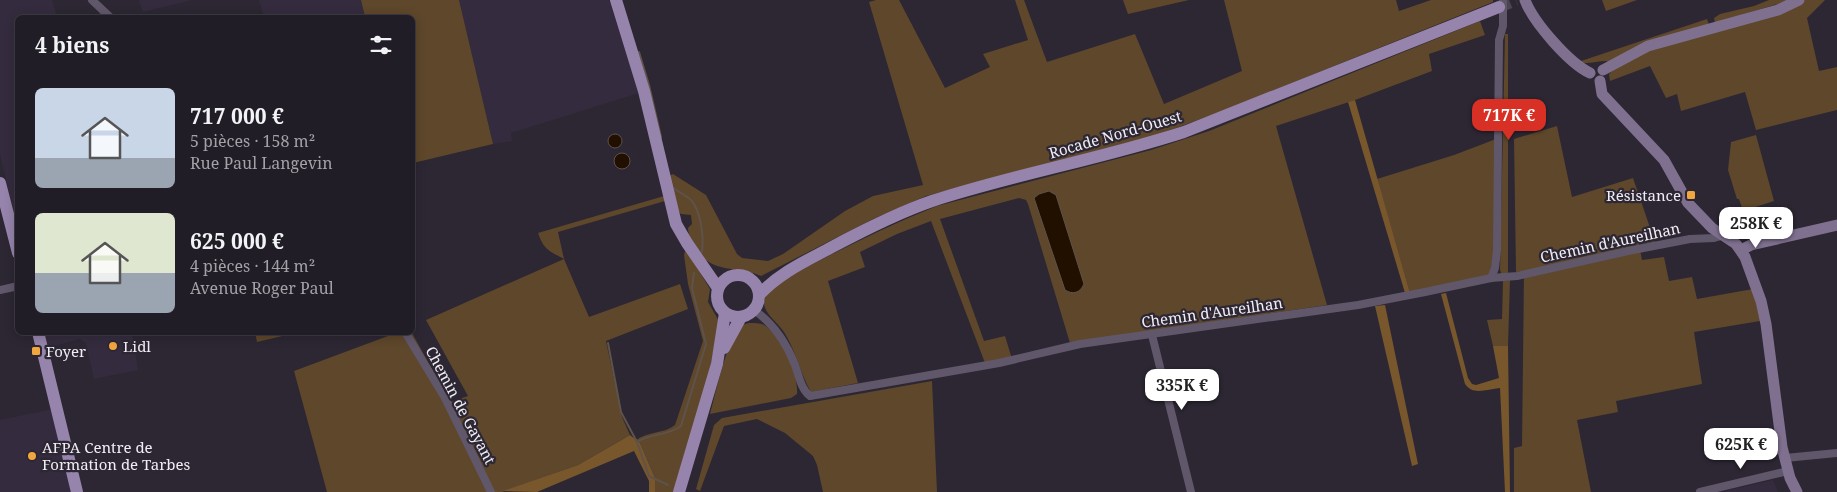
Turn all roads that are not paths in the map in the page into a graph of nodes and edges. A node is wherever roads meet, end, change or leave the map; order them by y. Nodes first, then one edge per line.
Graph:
1 (92, 0) edge
2 (616, 0) edge
3 (1525, 0) edge
4 (1798, 0) edge
5 (1501, 4) edge
6 (108, 15) edge
7 (1601, 76) junction
8 (0, 183) edge
9 (1837, 225) edge
10 (1721, 236) junction
11 (15, 240) edge
12 (1741, 250) junction
13 (702, 264) junction
14 (795, 266) junction
15 (728, 277) junction
16 (1491, 278) junction
17 (751, 279) junction
18 (15, 287) edge
19 (718, 288) junction
20 (0, 290) edge
21 (759, 295) junction
22 (754, 310) junction
23 (725, 313) junction
24 (741, 317) junction
25 (39, 335) edge
26 (407, 335) edge
27 (1152, 335) junction
28 (717, 364) junction
29 (1837, 453) edge
30 (1784, 458) junction
31 (1788, 471) junction
32 (491, 491) edge
33 (77, 492) edge
34 (679, 492) edge
35 (1191, 492) edge
36 (1700, 492) edge
37 (1797, 492) edge

1 - 6 street
2 - 13 main road
3 - 7 main road
4 - 7 main road
5 - 14 main road, Rocade Nord-Ouest
5 - 16 street
7 - 10 main road
8 - 11 main road
9 - 12 main road
10 - 12 main road
10 - 16 street, Chemin d'Aureilhan
12 - 30 main road
13 - 15 main road
13 - 19 main road
14 - 17 main road, Rocade Nord-Ouest
14 - 21 main road, Rocade Nord-Ouest
15 - 17 main road
15 - 19 main road
16 - 27 street, Chemin d'Aureilhan
17 - 21 main road
18 - 20 street
19 - 23 main road
21 - 22 main road
22 - 24 main road
22 - 27 street, Chemin d'Aureilhan
23 - 24 main road
23 - 28 main road
24 - 28 main road
25 - 33 main road
26 - 32 street, Chemin de Gayant
27 - 35 street
28 - 34 main road
29 - 30 street
30 - 31 main road
31 - 36 street
31 - 37 main road

